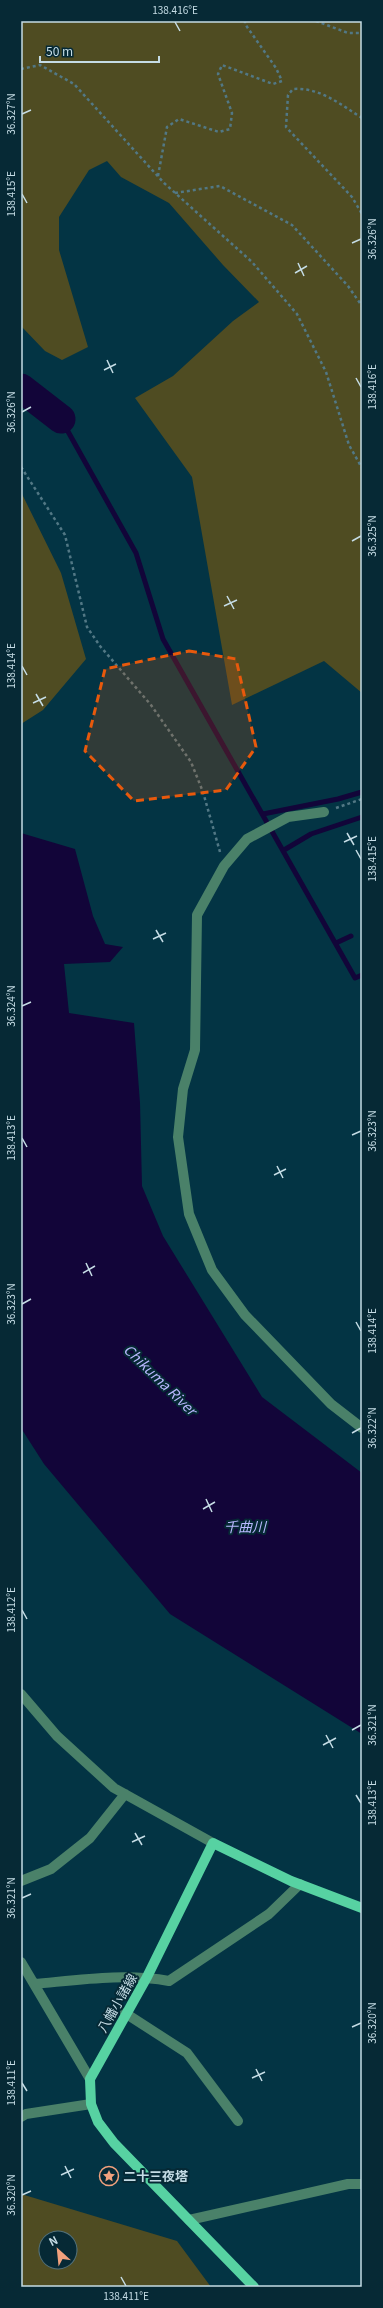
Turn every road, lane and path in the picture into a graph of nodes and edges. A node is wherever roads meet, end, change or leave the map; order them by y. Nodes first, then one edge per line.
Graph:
1 (245, 21) edge
2 (316, 21) edge
3 (362, 33) edge
4 (21, 69) edge
5 (362, 118) edge
6 (158, 176) junction
7 (175, 193) junction
8 (362, 214) edge
9 (362, 306) edge
10 (21, 467) edge
11 (362, 468) edge
12 (362, 799) edge
13 (324, 812) joint
14 (224, 866) junction
15 (362, 1428) edge
16 (21, 1694) edge
17 (125, 1794) junction
18 (213, 1843) junction
19 (21, 1881) edge
20 (300, 1884) junction
21 (362, 1908) edge
22 (21, 1962) edge
23 (147, 1977) junction
24 (34, 1984) junction
25 (125, 2014) junction
26 (90, 2079) junction
27 (91, 2104) junction
28 (21, 2117) edge
29 (238, 2121) dead end
30 (362, 2184) edge
31 (189, 2220) junction
32 (254, 2287) edge

1 - 6 path
2 - 3 path
4 - 6 path
5 - 8 path
6 - 7 path
7 - 9 path
7 - 11 path
10 - 14 path
12 - 13 path
13 - 14 street
14 - 15 street
16 - 17 street
17 - 18 street
17 - 19 street
18 - 20 main road
18 - 23 main road, 八幡小諸線
20 - 21 main road
20 - 23 street
22 - 24 street
23 - 24 street
23 - 25 main road, 八幡小諸線
24 - 26 street
25 - 26 main road, 八幡小諸線
25 - 29 street
26 - 27 main road
27 - 28 street
27 - 31 main road
30 - 31 street
31 - 32 main road

